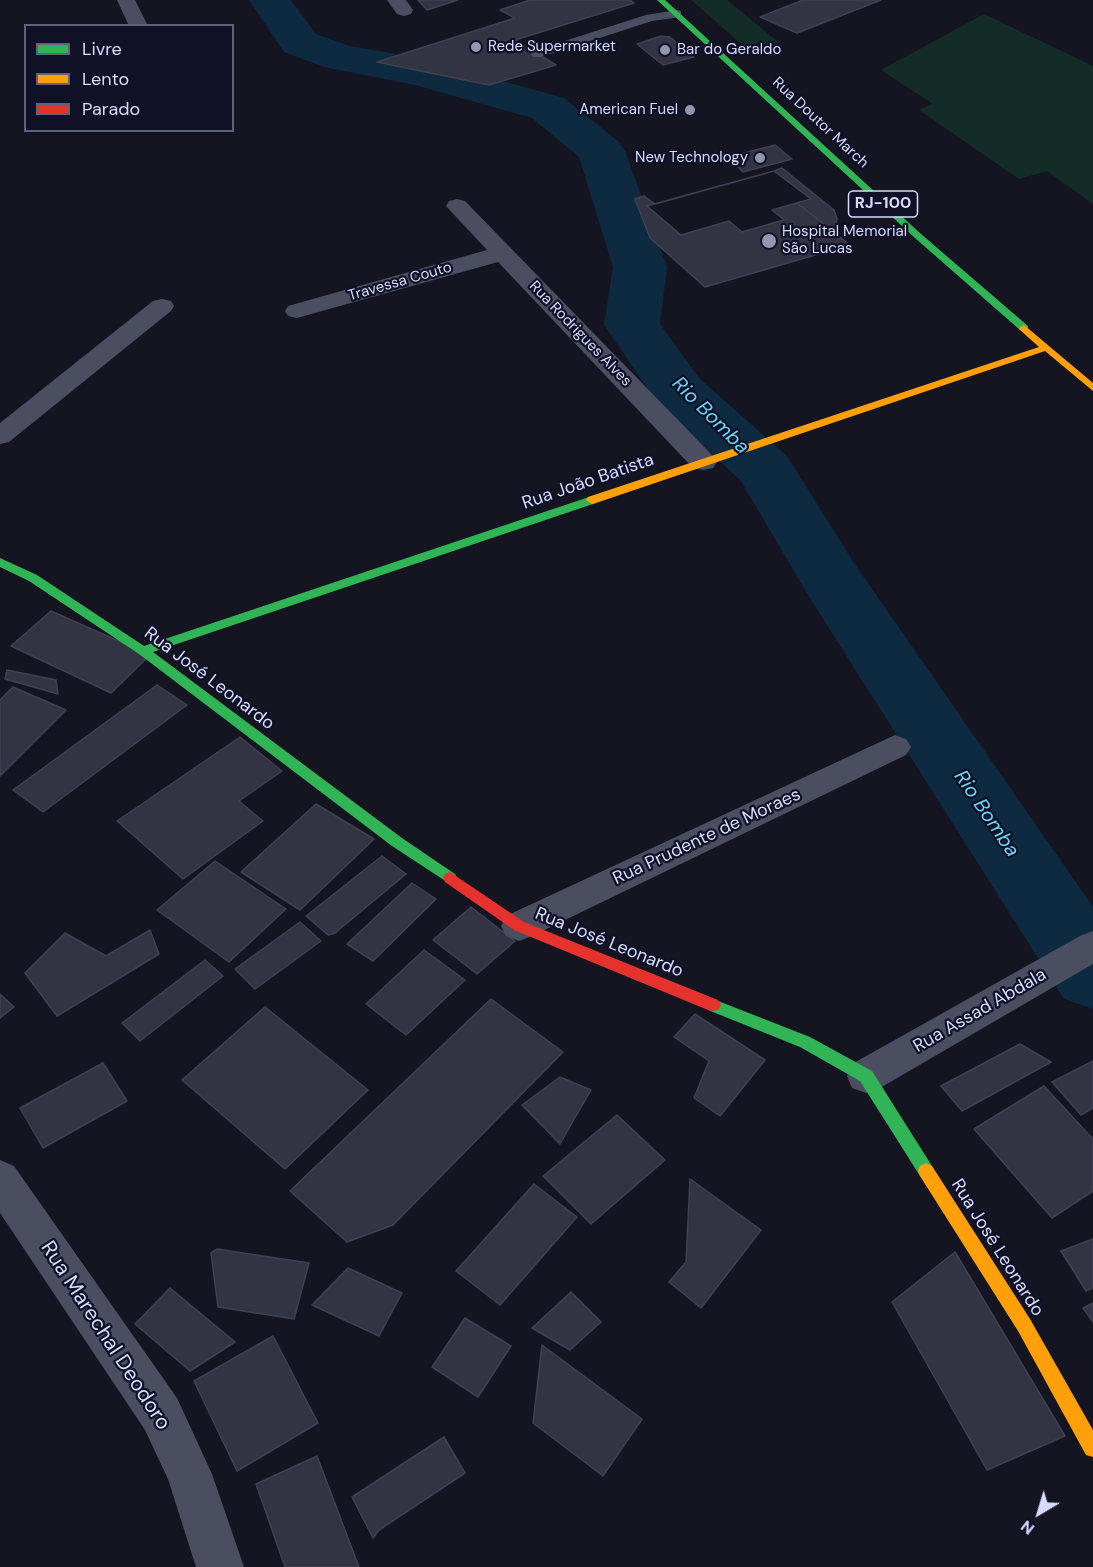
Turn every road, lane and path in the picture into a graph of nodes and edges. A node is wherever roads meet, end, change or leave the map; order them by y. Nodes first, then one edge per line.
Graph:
1 (126, 0) edge
2 (661, 0) edge
3 (677, 14) junction
4 (138, 24) edge
5 (537, 54) dead end
6 (457, 206) dead end
7 (503, 253) junction
8 (162, 306) dead end
9 (297, 311) dead end
10 (1045, 348) junction
11 (1093, 388) edge
12 (0, 436) edge
13 (704, 462) junction
14 (0, 562) edge
15 (143, 651) junction
16 (895, 747) dead end
17 (519, 926) junction
18 (1078, 955) edge
19 (866, 1076) junction
20 (0, 1179) edge
21 (1093, 1448) edge
22 (220, 1567) edge

1 - 4 street
2 - 3 street, Rua Doutor March / RJ-100
3 - 5 lane
3 - 10 street, Rua Doutor March / RJ-100
6 - 7 street, Rua Rodrigues Alves
7 - 9 street, Travessa Couto
7 - 13 street, Rua Rodrigues Alves
8 - 12 street
10 - 11 street, Rua Doutor March / RJ-100
10 - 13 street, Rua João Batista
13 - 15 street, Rua João Batista
14 - 15 street, Rua José Leonardo
15 - 17 street, Rua José Leonardo
16 - 17 street, Rua Prudente de Moraes
17 - 19 street, Rua José Leonardo
18 - 19 street, Rua Assad Abdala
19 - 21 street, Rua José Leonardo
20 - 22 street, Rua Marechal Deodoro

